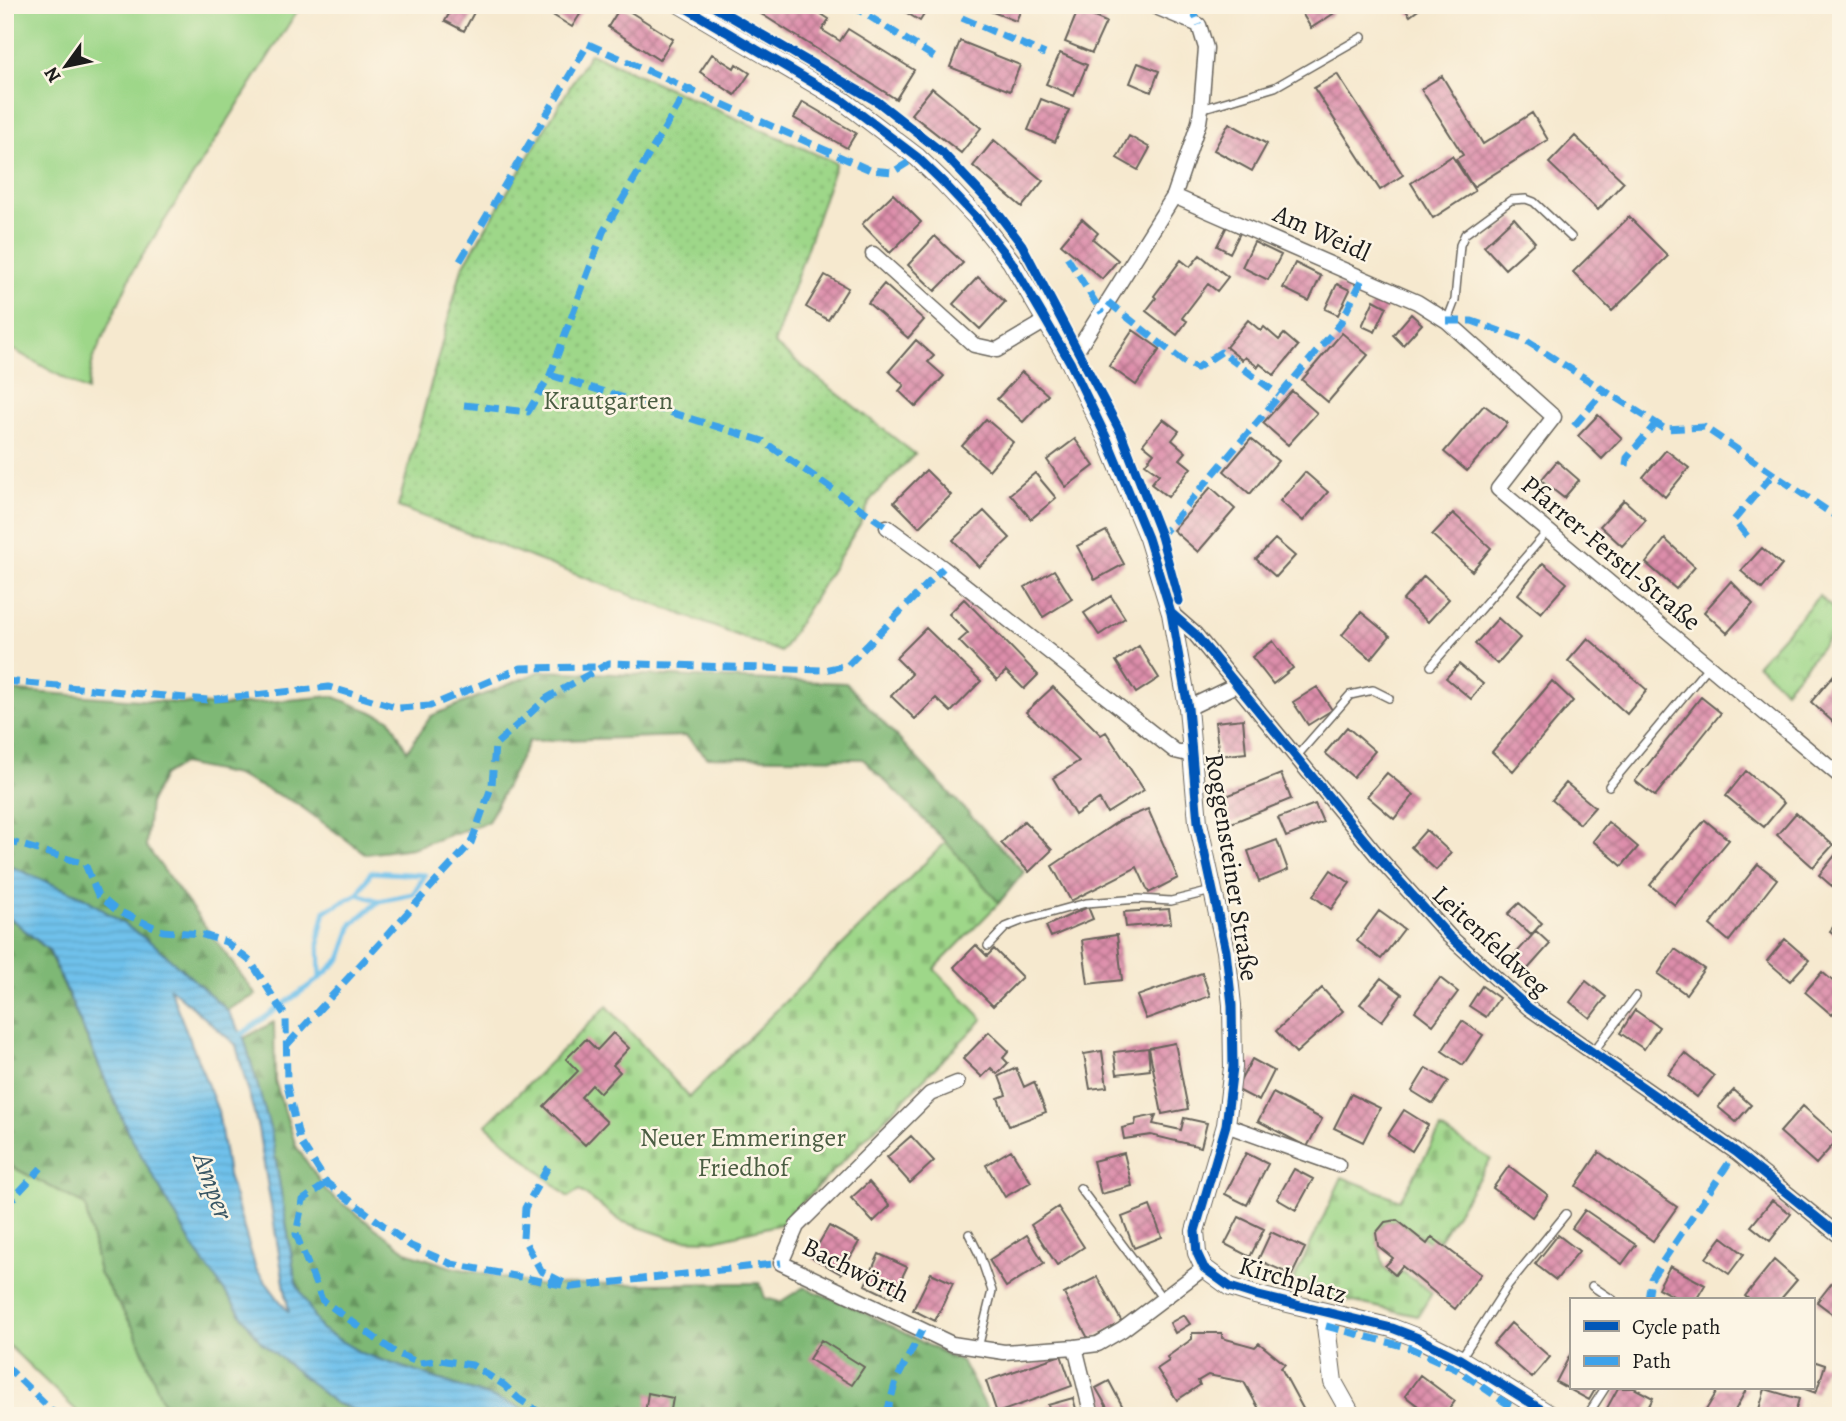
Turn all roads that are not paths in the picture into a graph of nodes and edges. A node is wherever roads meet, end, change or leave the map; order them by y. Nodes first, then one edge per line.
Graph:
1 (681, 5) edge
2 (1152, 5) edge
3 (709, 12) edge
4 (1362, 37) dead end
5 (1200, 109) junction
6 (1174, 195) junction
7 (1571, 237) dead end
8 (873, 254) dead end
9 (1046, 321) junction
10 (1447, 321) junction
11 (1070, 362) junction
12 (887, 527) dead end
13 (1547, 531) junction
14 (1171, 613) junction
15 (1431, 666) dead end
16 (1708, 667) junction
17 (1236, 685) junction
18 (1389, 698) dead end
19 (1188, 708) junction
20 (1192, 755) junction
21 (1296, 758) junction
22 (1841, 778) edge
23 (1609, 786) dead end
24 (1214, 890) junction
25 (988, 946) dead end
26 (1636, 996) dead end
27 (1593, 1053) junction
28 (957, 1083) dead end
29 (1226, 1125) junction
30 (1338, 1165) dead end
31 (1211, 1180) joint
32 (1080, 1188) dead end
33 (1566, 1214) dead end
34 (970, 1234) dead end
35 (1841, 1237) edge
36 (1204, 1268) junction
37 (1592, 1286) dead end
38 (1163, 1298) junction
39 (1610, 1298) edge
40 (1328, 1313) junction
41 (978, 1348) junction
42 (1075, 1348) junction
43 (1460, 1359) junction
44 (1604, 1390) edge
45 (1092, 1416) edge
46 (1352, 1416) edge
47 (1552, 1416) edge
48 (1587, 1416) edge

1 - 3 street, Roggensteiner Straße
2 - 5 street
3 - 9 street, Roggensteiner Straße
4 - 5 lane
5 - 6 street
6 - 10 street, Am Weidl
6 - 11 street
7 - 10 lane
8 - 9 street
9 - 11 street, Roggensteiner Straße
10 - 13 street, Pfarrer-Ferstl-Straße
11 - 14 street, Roggensteiner Straße
12 - 20 street, Roggensteiner Straße
13 - 15 lane
13 - 16 street, Pfarrer-Ferstl-Straße
14 - 17 street, Leitenfeldweg
14 - 19 street, Roggensteiner Straße
16 - 22 street, Pfarrer-Ferstl-Straße
16 - 23 lane
17 - 19 street
17 - 21 street, Leitenfeldweg
18 - 21 lane
19 - 20 street, Roggensteiner Straße
20 - 24 street, Roggensteiner Straße
21 - 27 street, Leitenfeldweg
24 - 25 lane
24 - 29 street, Roggensteiner Straße
26 - 27 lane
27 - 35 street, Leitenfeldweg
28 - 41 street, Bachwörth
29 - 30 street
29 - 31 street, Roggensteiner Straße
31 - 36 street, Kirchplatz
32 - 38 lane
33 - 43 lane
34 - 41 lane
36 - 38 street, Bachwörth
36 - 40 street, Kirchplatz
37 - 39 lane
38 - 42 street, Bachwörth
40 - 43 street, Kirchplatz
40 - 46 street
41 - 42 street, Bachwörth
42 - 45 street
43 - 47 street, Kirchplatz
44 - 48 lane

